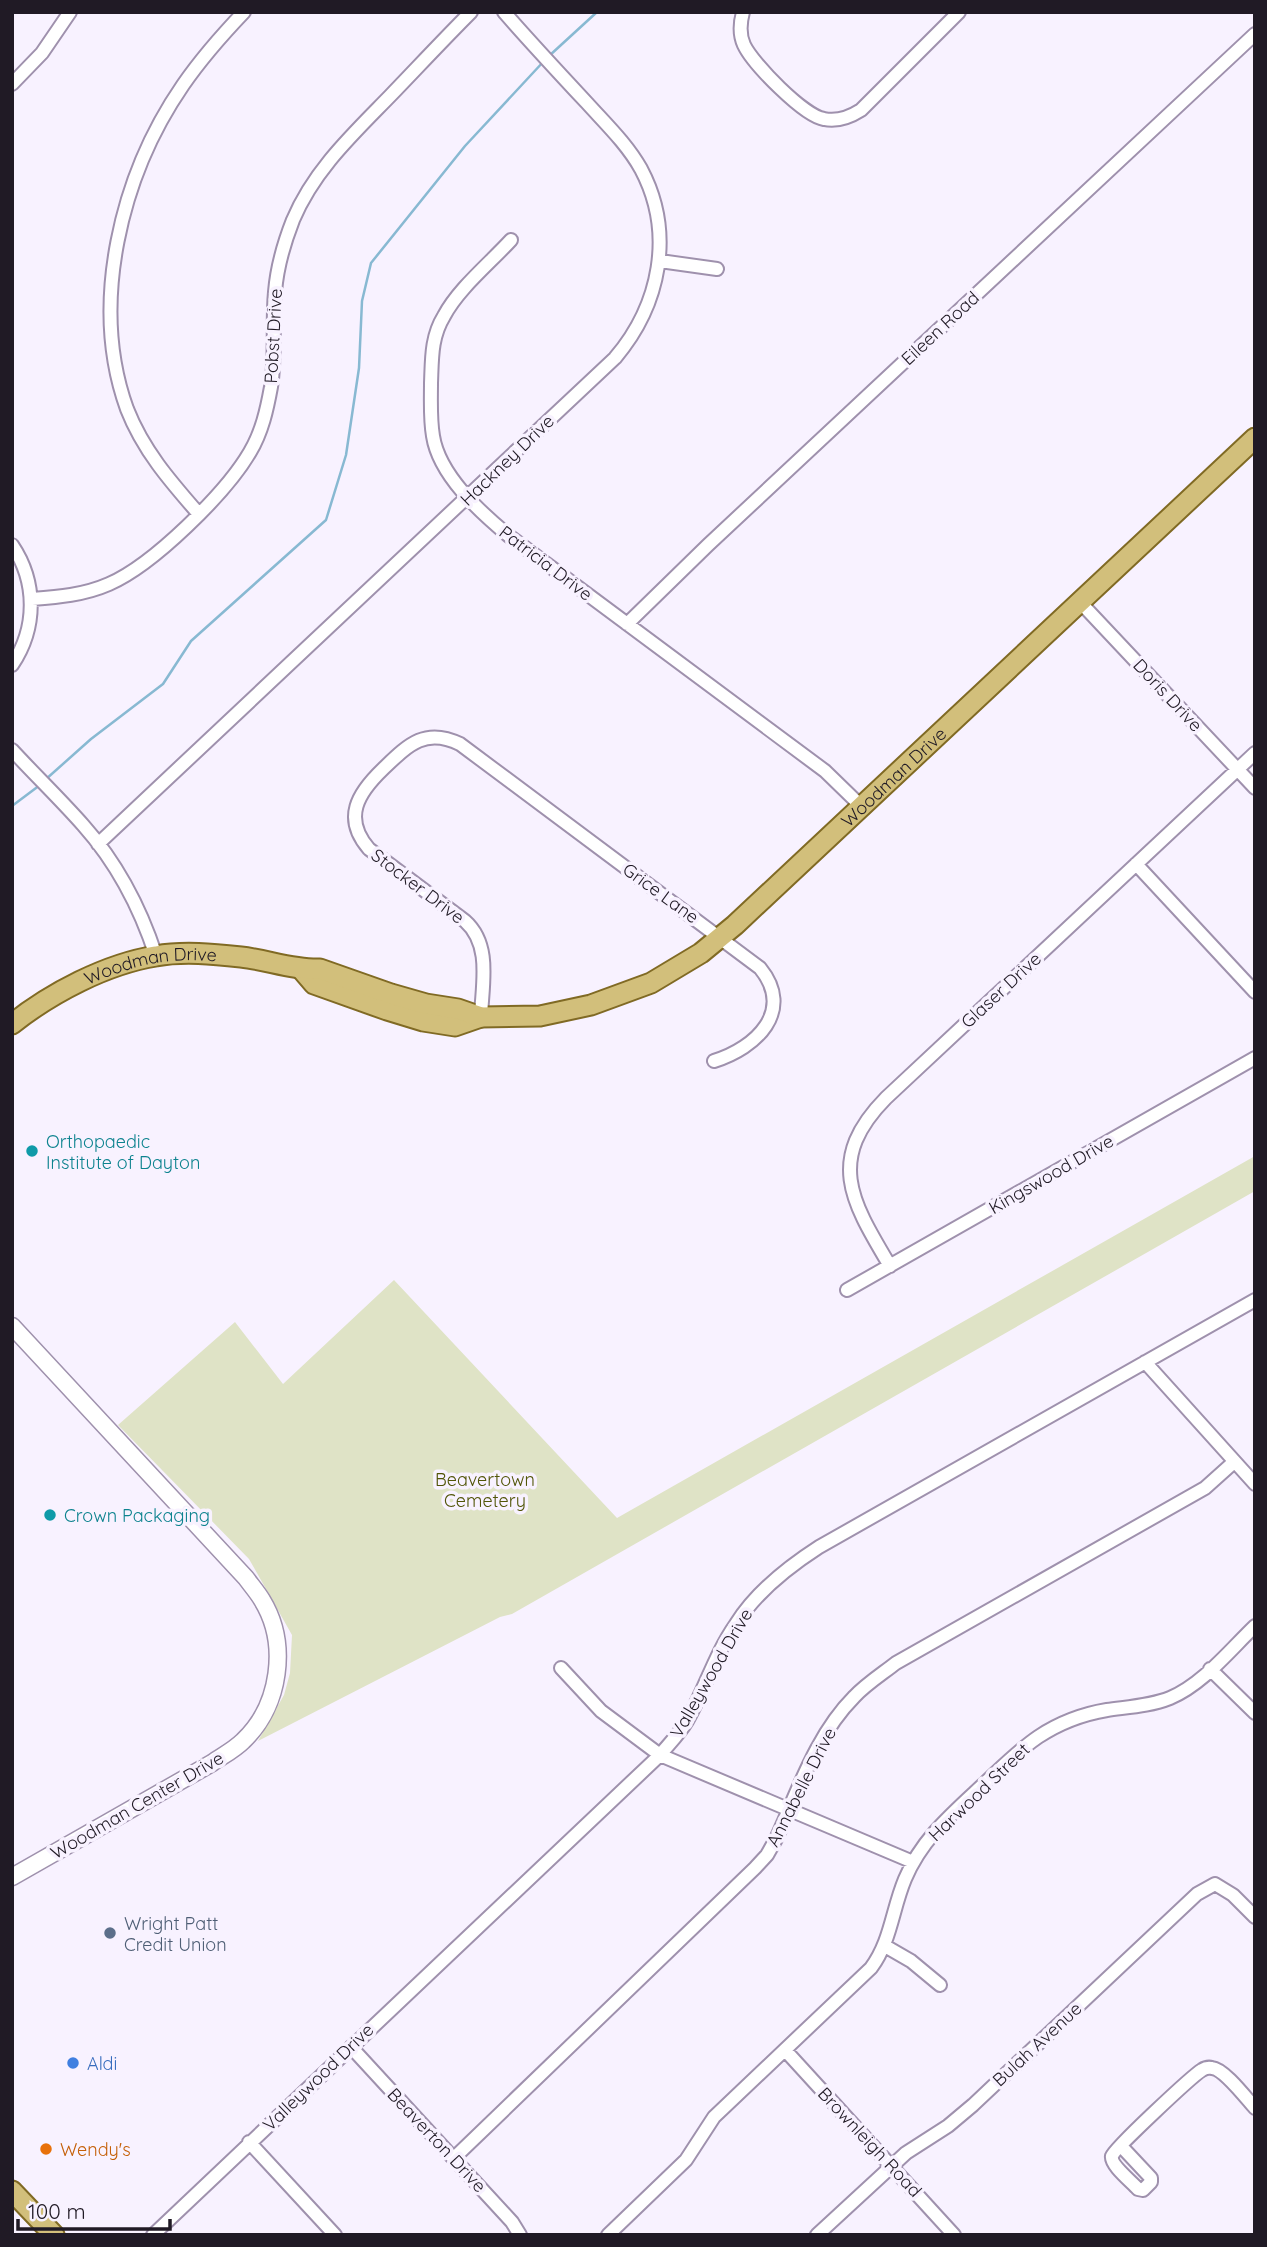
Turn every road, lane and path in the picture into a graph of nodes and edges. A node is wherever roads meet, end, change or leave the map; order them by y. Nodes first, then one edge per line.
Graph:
1 (70, 12) edge
2 (244, 12) edge
3 (471, 12) edge
4 (504, 12) edge
5 (743, 12) edge
6 (959, 12) edge
7 (1255, 34) edge
8 (12, 83) edge
9 (511, 240) dead end
10 (660, 261) junction
11 (717, 269) dead end
12 (1255, 438) edge
13 (469, 497) junction
14 (198, 513) junction
15 (12, 545) edge
16 (32, 599) junction
17 (1080, 602) junction
18 (627, 624) junction
19 (12, 665) edge
20 (460, 744) joint
21 (12, 750) edge
22 (1255, 753) edge
23 (23, 761) junction
24 (1237, 770) junction
25 (12, 771) edge
26 (1255, 788) edge
27 (861, 806) junction
28 (98, 844) junction
29 (1136, 864) junction
30 (721, 937) junction
31 (156, 956) junction
32 (1255, 992) edge
33 (481, 1017) junction
34 (12, 1024) edge
35 (1255, 1058) edge
36 (714, 1061) dead end
37 (890, 1266) junction
38 (847, 1290) dead end
39 (1255, 1300) edge
40 (12, 1326) edge
41 (1144, 1362) junction
42 (1234, 1462) junction
43 (1255, 1484) edge
44 (1255, 1626) edge
45 (561, 1668) dead end
46 (1210, 1669) junction
47 (1255, 1713) edge
48 (660, 1755) junction
49 (790, 1808) junction
50 (913, 1862) junction
51 (12, 1877) edge
52 (1255, 1917) edge
53 (885, 1946) junction
54 (940, 1985) dead end
55 (351, 2047) junction
56 (785, 2050) junction
57 (1252, 2099) edge
58 (249, 2143) junction
59 (1121, 2146) dead end
60 (454, 2158) junction
61 (892, 2166) junction
62 (12, 2191) edge
63 (54, 2235) edge
64 (153, 2235) edge
65 (335, 2235) edge
66 (520, 2235) edge
67 (608, 2235) edge
68 (817, 2235) edge
69 (954, 2235) edge

1 - 8 street
2 - 14 street
3 - 14 street, Pobst Drive
4 - 10 street, Hackney Drive
5 - 6 street
7 - 18 street, Eileen Road
9 - 13 street, Patricia Drive
10 - 11 street
10 - 13 street, Hackney Drive
12 - 17 main road, Woodman Drive
13 - 18 street, Patricia Drive
13 - 28 street, Hackney Drive
14 - 16 street, Pobst Drive
15 - 16 street
16 - 19 street
17 - 24 street, Doris Drive
17 - 27 main road, Woodman Drive
18 - 27 street, Patricia Drive
20 - 30 street, Grice Lane
20 - 33 street, Stocker Drive
21 - 23 street
22 - 24 street, Glaser Drive
23 - 25 street
23 - 28 street
24 - 26 street, Doris Drive
24 - 29 street, Glaser Drive
27 - 30 main road, Woodman Drive
28 - 31 street
29 - 32 street
29 - 37 street, Glaser Drive
30 - 33 main road, Woodman Drive
30 - 36 street, Grice Lane
31 - 33 main road, Woodman Drive
31 - 34 main road, Woodman Drive
35 - 37 street, Kingswood Drive
37 - 38 street, Kingswood Drive
39 - 41 street, Valleywood Drive
40 - 51 street, Woodman Center Drive
41 - 42 street
41 - 48 street, Valleywood Drive
42 - 43 street
42 - 49 street, Annabelle Drive
44 - 46 street, Harwood Street
45 - 48 street
46 - 47 street
46 - 50 street, Harwood Street
48 - 49 street
48 - 55 street, Valleywood Drive
49 - 50 street
49 - 60 street, Annabelle Drive
50 - 53 street, Harwood Street
52 - 61 street, Bulah Avenue
53 - 54 street
53 - 56 street, Harwood Street
55 - 58 street, Valleywood Drive
55 - 60 street, Beaverton Drive
56 - 61 street, Brownleigh Road
56 - 67 street, Harwood Street
57 - 59 street
58 - 64 street, Valleywood Drive
58 - 65 street
60 - 66 street, Beaverton Drive
61 - 68 street, Bulah Avenue
61 - 69 street, Brownleigh Road
62 - 63 main road

